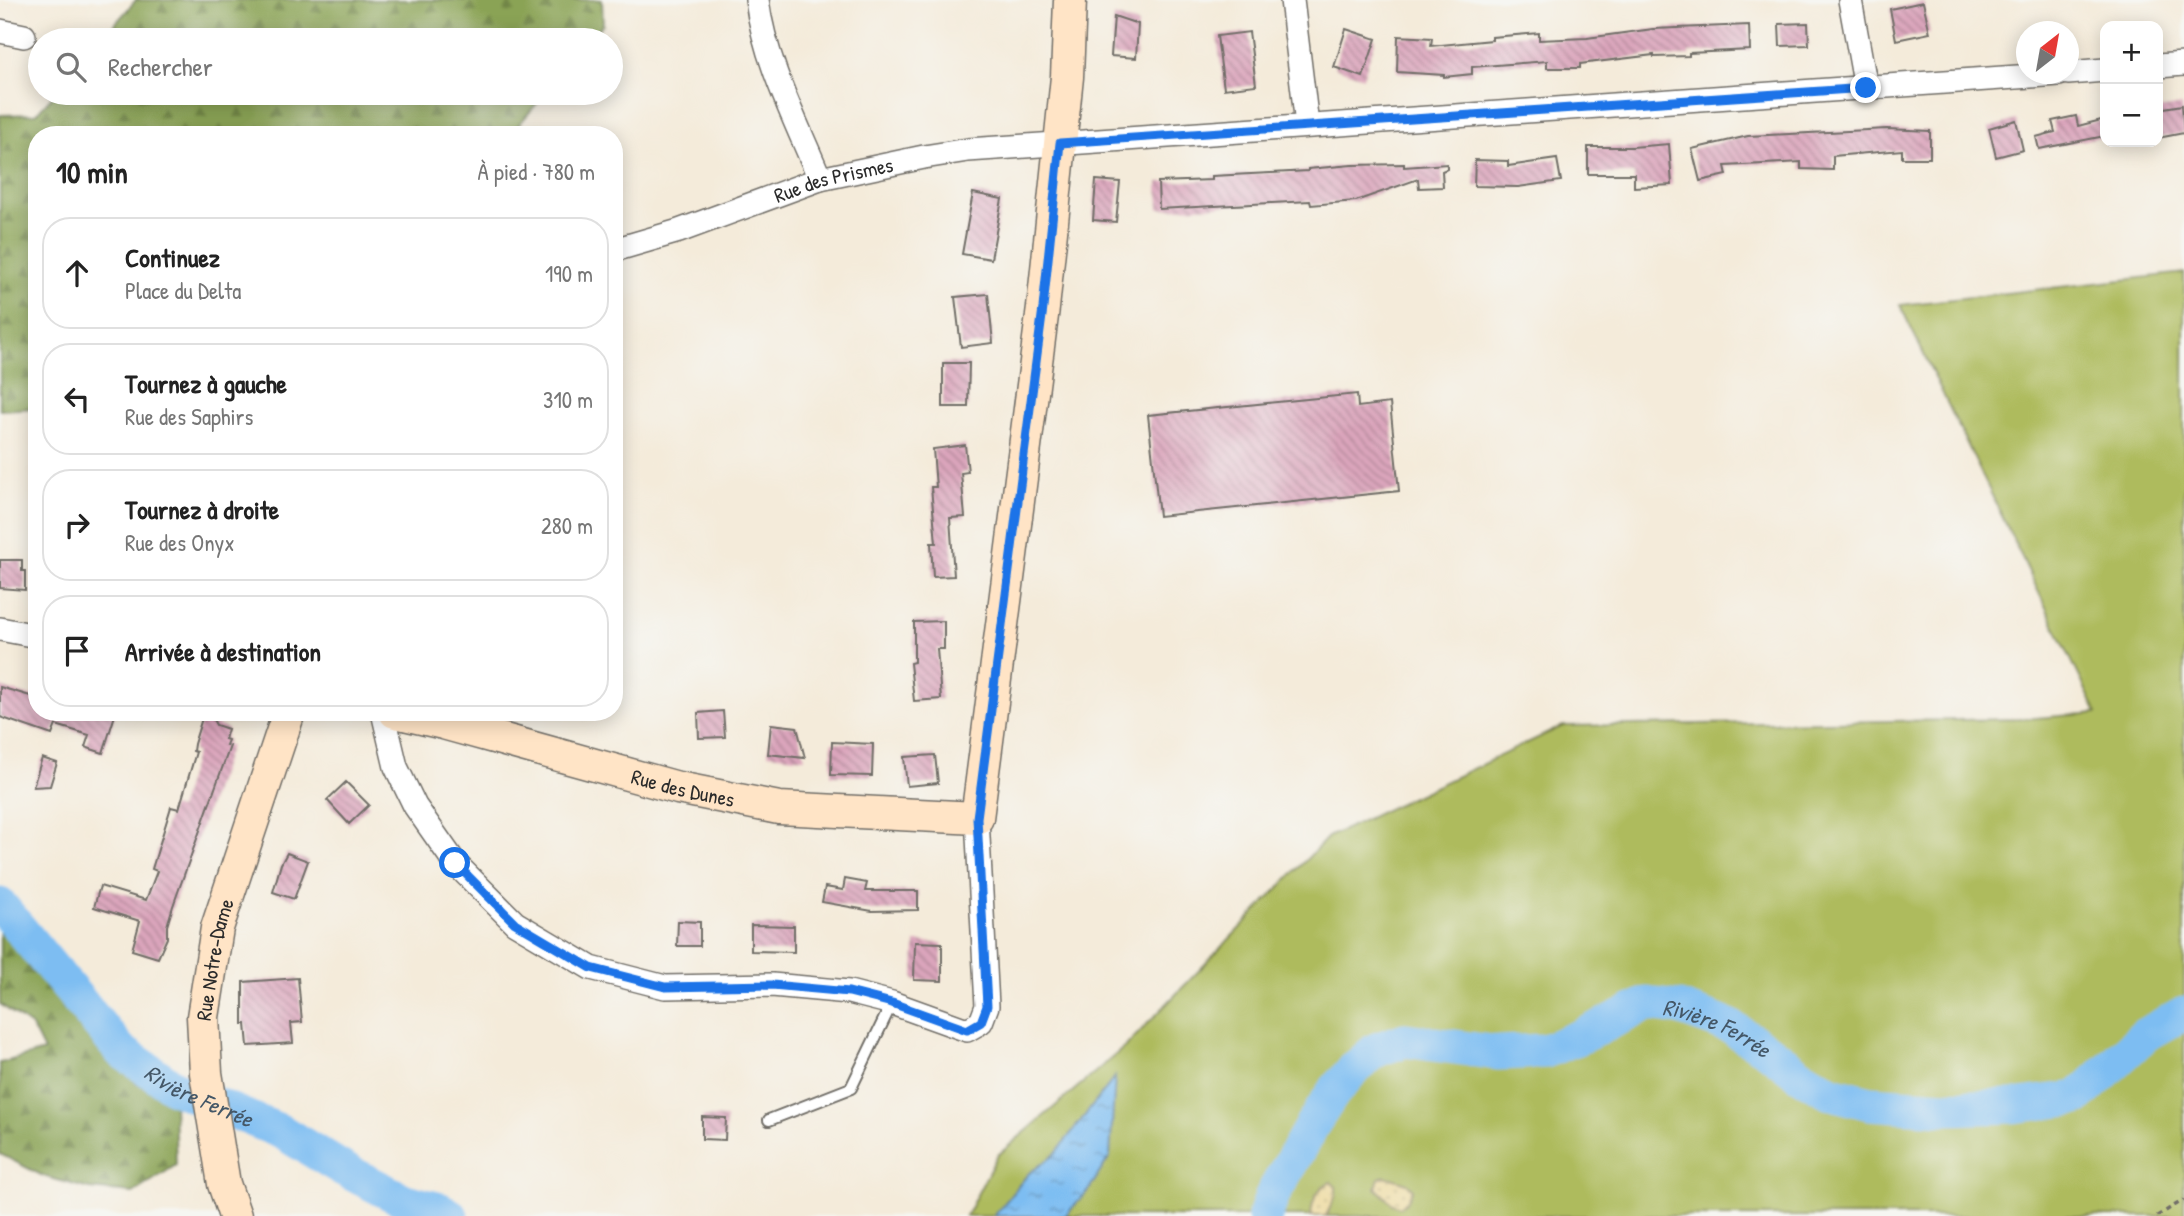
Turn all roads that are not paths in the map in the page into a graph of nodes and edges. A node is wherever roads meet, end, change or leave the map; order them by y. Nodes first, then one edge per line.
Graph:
1 (757, 0) edge
2 (1070, 0) edge
3 (1292, 0) edge
4 (1850, 0) edge
5 (0, 31) edge
6 (24, 36) dead end
7 (2184, 64) edge
8 (2163, 66) edge
9 (2100, 70) edge
10 (2079, 72) edge
11 (2016, 77) edge
12 (1866, 88) junction
13 (1307, 125) junction
14 (1060, 143) junction
15 (820, 179) junction
16 (623, 247) edge
17 (0, 629) edge
18 (28, 634) edge
19 (286, 721) edge
20 (385, 721) edge
21 (455, 721) edge
22 (977, 818) junction
23 (892, 1003) junction
24 (769, 1120) dead end
25 (235, 1216) edge

1 - 15 street
2 - 14 street
3 - 13 street
4 - 12 street
5 - 6 street
7 - 8 street
9 - 10 street
11 - 12 street, Rue des Prismes
12 - 13 street, Rue des Prismes
13 - 14 street, Rue des Prismes
14 - 15 street, Rue des Prismes
14 - 22 street
15 - 16 street, Rue des Prismes
17 - 18 street
19 - 25 street, Rue Notre-Dame
20 - 23 street
21 - 22 street, Rue des Dunes
22 - 23 street
23 - 24 lane

